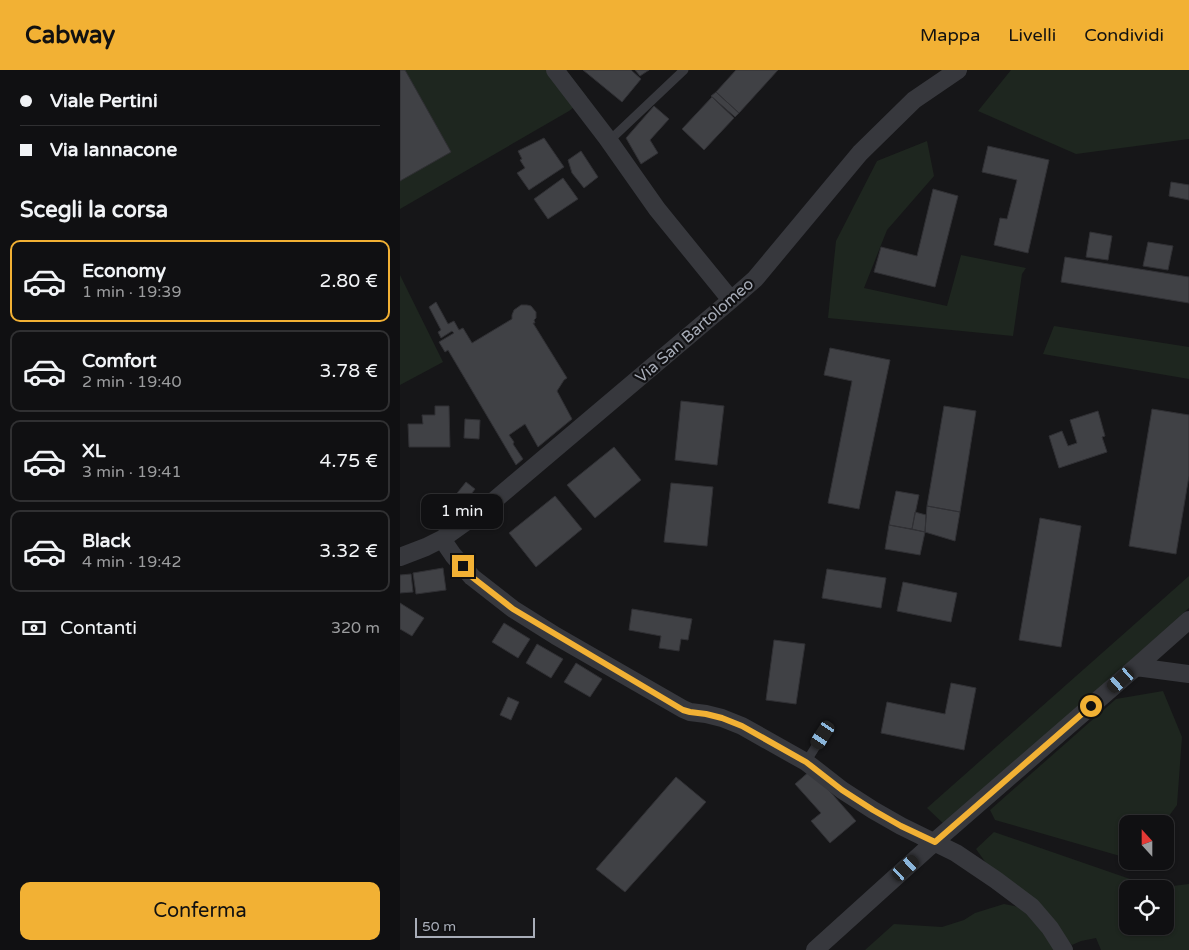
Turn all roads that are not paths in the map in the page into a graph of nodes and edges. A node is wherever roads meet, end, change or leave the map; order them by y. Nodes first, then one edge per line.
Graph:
1 (555, 70) edge
2 (684, 70) edge
3 (958, 70) edge
4 (609, 141) junction
5 (731, 300) junction
6 (442, 539) junction
7 (400, 557) edge
8 (1189, 620) edge
9 (1136, 667) junction
10 (1189, 674) edge
11 (823, 735) dead end
12 (806, 762) junction
13 (935, 842) junction
14 (815, 950) edge
15 (1064, 950) edge

1 - 4 street
2 - 4 lane
3 - 5 street, Via San Bartolomeo
4 - 5 street
5 - 6 street, Via San Bartolomeo
6 - 7 street, Via San Bartolomeo
6 - 12 street
8 - 9 street
9 - 10 street
9 - 13 street
11 - 12 lane
12 - 13 street
13 - 14 street
13 - 15 street

